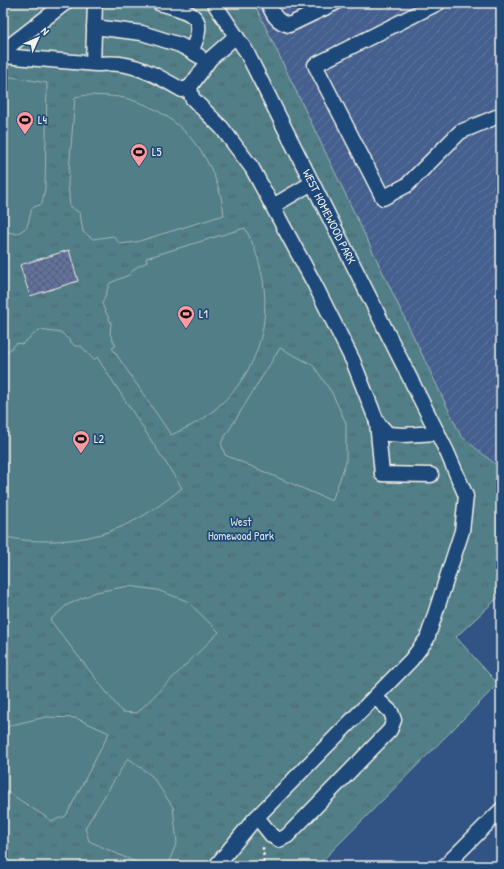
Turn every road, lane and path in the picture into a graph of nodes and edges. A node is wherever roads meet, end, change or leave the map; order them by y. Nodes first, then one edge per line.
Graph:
1 (65, 3) edge
2 (95, 3) edge
3 (159, 3) edge
4 (214, 3) edge
5 (268, 3) edge
6 (335, 3) edge
7 (438, 3) edge
8 (94, 27) junction
9 (236, 36) junction
10 (3, 51) edge
11 (192, 51) junction
12 (3, 55) edge
13 (208, 62) junction
14 (93, 63) junction
15 (190, 87) junction
16 (501, 115) edge
17 (312, 183) junction
18 (273, 206) junction
19 (377, 422) junction
20 (438, 433) junction
21 (431, 475) dead end
22 (375, 697) junction
23 (501, 810) edge
24 (257, 817) junction
25 (216, 866) edge
26 (445, 866) edge

1 - 10 street
2 - 8 street
3 - 11 street
4 - 9 street, WEST HOMEWOOD PARK
5 - 6 street
7 - 16 street
8 - 11 street
8 - 14 street
9 - 13 street
9 - 17 street, WEST HOMEWOOD PARK
11 - 13 street
12 - 14 street
13 - 15 street
14 - 15 street
15 - 18 street
17 - 18 street
17 - 20 street, WEST HOMEWOOD PARK
18 - 19 street
19 - 20 street
19 - 21 street
20 - 22 street, WEST HOMEWOOD PARK
22 - 24 street, WEST HOMEWOOD PARK
22 - 24 street
23 - 26 street
24 - 25 street, WEST HOMEWOOD PARK

